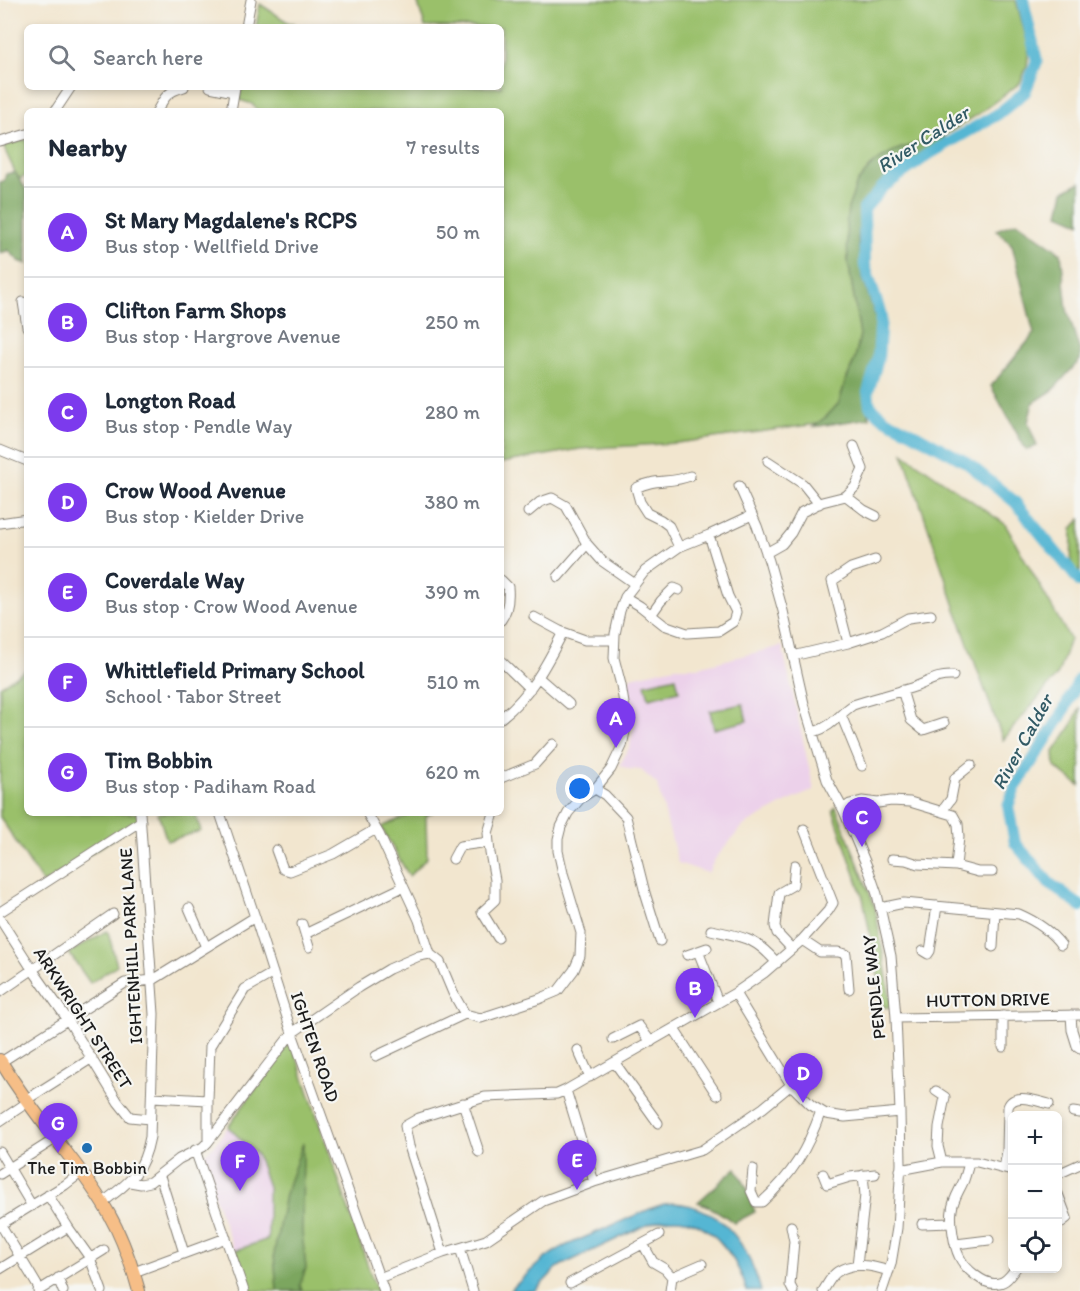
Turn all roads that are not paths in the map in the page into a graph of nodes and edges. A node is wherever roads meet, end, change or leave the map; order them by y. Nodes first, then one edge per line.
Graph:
1 (251, 0) edge
2 (247, 24) edge
3 (69, 90) edge
4 (169, 90) edge
5 (235, 90) edge
6 (57, 108) edge
7 (158, 108) edge
8 (232, 108) edge
9 (24, 135) edge
10 (0, 142) edge
11 (23, 302) dead end
12 (24, 308) edge
13 (854, 446) dead end
14 (0, 450) edge
15 (24, 460) edge
16 (768, 461) dead end
17 (690, 476) dead end
18 (740, 486) dead end
19 (846, 496) junction
20 (819, 504) junction
21 (528, 512) dead end
22 (752, 515) junction
23 (876, 516) dead end
24 (24, 519) edge
25 (0, 523) edge
26 (710, 536) junction
27 (587, 544) junction
28 (679, 547) junction
29 (766, 553) junction
30 (875, 560) dead end
31 (558, 577) dead end
32 (504, 583) edge
33 (635, 584) junction
34 (680, 590) dead end
35 (625, 597) junction
36 (651, 615) junction
37 (931, 615) dead end
38 (504, 616) edge
39 (534, 617) dead end
40 (563, 632) junction
41 (615, 640) junction
42 (847, 644) junction
43 (793, 656) junction
44 (504, 664) edge
45 (953, 676) dead end
46 (539, 678) junction
47 (530, 689) junction
48 (902, 690) junction
49 (569, 704) dead end
50 (504, 715) edge
51 (841, 715) junction
52 (944, 723) dead end
53 (814, 732) junction
54 (553, 744) dead end
55 (971, 765) dead end
56 (862, 766) dead end
57 (504, 777) edge
58 (595, 789) junction
59 (843, 809) junction
60 (942, 811) junction
61 (221, 816) edge
62 (369, 816) edge
63 (493, 816) edge
64 (141, 817) edge
65 (376, 829) junction
66 (804, 830) dead end
67 (489, 842) junction
68 (276, 850) dead end
69 (453, 859) dead end
70 (892, 860) dead end
71 (795, 865) dead end
72 (956, 866) junction
73 (992, 872) dead end
74 (403, 887) junction
75 (937, 906) junction
76 (189, 908) dead end
77 (880, 908) junction
78 (0, 912) edge
79 (995, 912) junction
80 (113, 914) dead end
81 (255, 917) junction
82 (0, 919) edge
83 (711, 930) dead end
84 (498, 938) dead end
85 (802, 940) junction
86 (660, 941) dead end
87 (1060, 945) dead end
88 (993, 946) dead end
89 (206, 947) junction
90 (309, 947) dead end
91 (792, 949) junction
92 (923, 951) dead end
93 (430, 954) junction
94 (687, 955) dead end
95 (777, 963) junction
96 (32, 969) junction
97 (273, 973) junction
98 (153, 980) junction
99 (849, 988) dead end
100 (0, 992) edge
101 (735, 993) junction
102 (718, 1002) junction
103 (465, 1014) junction
104 (1075, 1015) edge
105 (1003, 1016) junction
106 (896, 1018) junction
107 (68, 1020) junction
108 (675, 1029) junction
109 (292, 1033) junction
110 (613, 1039) dead end
111 (651, 1042) junction
112 (1003, 1047) dead end
113 (1080, 1048) edge
114 (578, 1050) dead end
115 (376, 1056) dead end
116 (92, 1058) junction
117 (615, 1063) junction
118 (1, 1064) edge
119 (590, 1077) junction
120 (791, 1085) junction
121 (566, 1090) junction
122 (936, 1091) dead end
123 (717, 1095) dead end
124 (152, 1097) junction
125 (208, 1100) junction
126 (27, 1101) junction
127 (463, 1103) junction
128 (1049, 1104) dead end
129 (821, 1111) junction
130 (900, 1112) junction
131 (150, 1119) junction
132 (0, 1120) edge
133 (658, 1123) dead end
134 (55, 1138) junction
135 (208, 1142) junction
136 (195, 1150) junction
137 (0, 1152) edge
138 (479, 1152) dead end
139 (942, 1162) junction
140 (969, 1162) junction
141 (1080, 1164) edge
142 (10, 1167) junction
143 (753, 1169) dead end
144 (900, 1170) junction
145 (1008, 1170) edge
146 (82, 1172) junction
147 (1062, 1172) edge
148 (0, 1174) edge
149 (823, 1174) dead end
150 (875, 1174) dead end
151 (863, 1175) junction
152 (159, 1176) junction
153 (130, 1182) junction
154 (594, 1182) junction
155 (48, 1195) junction
156 (102, 1203) junction
157 (1062, 1205) edge
158 (32, 1206) junction
159 (1062, 1221) edge
160 (951, 1223) junction
161 (922, 1224) dead end
162 (0, 1225) edge
163 (791, 1226) dead end
164 (68, 1227) junction
165 (659, 1234) dead end
166 (226, 1238) junction
167 (989, 1240) dead end
168 (643, 1244) junction
169 (956, 1244) junction
170 (460, 1248) junction
171 (104, 1250) dead end
172 (184, 1253) junction
173 (443, 1253) junction
174 (20, 1257) junction
175 (90, 1258) junction
176 (702, 1264) dead end
177 (858, 1265) junction
178 (0, 1269) edge
179 (889, 1271) junction
180 (134, 1272) junction
181 (1012, 1273) edge
182 (672, 1277) junction
183 (58, 1278) junction
184 (379, 1278) junction
185 (570, 1283) dead end
186 (39, 1290) edge
187 (63, 1291) edge
188 (102, 1291) edge
189 (139, 1291) edge
190 (244, 1291) edge
191 (384, 1291) edge
192 (473, 1291) edge
193 (670, 1291) edge
194 (793, 1291) edge
195 (823, 1291) edge
196 (882, 1291) edge

1 - 2 street
3 - 6 street
4 - 7 street
5 - 8 street
9 - 10 street
11 - 12 street
13 - 19 street
14 - 15 street
16 - 20 street
17 - 28 street
18 - 22 street, PENDLE WAY
19 - 20 street
19 - 23 street
20 - 29 street
21 - 27 street
22 - 26 street
22 - 29 street, PENDLE WAY
24 - 25 street
26 - 28 street
26 - 36 street
27 - 31 street
27 - 33 street
28 - 33 street
29 - 43 street, PENDLE WAY
30 - 42 street
32 - 38 street
33 - 35 street
34 - 36 street
35 - 36 street
35 - 41 street
37 - 42 street
39 - 40 street
40 - 41 street
40 - 46 street
41 - 58 street
42 - 43 street
43 - 53 street, PENDLE WAY
44 - 47 street
45 - 48 street
46 - 47 street
46 - 49 street
47 - 50 street
48 - 51 street
48 - 52 street
51 - 53 street
51 - 56 street
53 - 59 street, PENDLE WAY
54 - 57 street
55 - 60 street
58 - 86 street
58 - 103 street
59 - 60 street
59 - 77 street, PENDLE WAY
60 - 72 street
61 - 81 street, IGHTEN ROAD
62 - 65 street
63 - 67 street
64 - 78 street
64 - 98 street, IGHTENHILL PARK LANE
65 - 68 street
65 - 74 street
66 - 85 street
67 - 69 street
67 - 84 street
70 - 72 street
71 - 91 street
72 - 73 street
74 - 90 street
74 - 93 street
75 - 77 street
75 - 79 street
75 - 92 street
76 - 89 street
77 - 106 street, PENDLE WAY
79 - 87 street
79 - 88 street
80 - 96 street
81 - 89 street
81 - 97 street, IGHTEN ROAD
82 - 96 street, ARKWRIGHT STREET
83 - 95 street
85 - 91 street
85 - 99 street
89 - 98 street
91 - 95 street
93 - 103 street
93 - 109 street
94 - 102 street
95 - 101 street
96 - 100 street
96 - 107 street, ARKWRIGHT STREET
97 - 109 street, IGHTEN ROAD
97 - 125 street
98 - 107 street
98 - 124 street, IGHTENHILL PARK LANE
101 - 102 street
101 - 120 street
102 - 108 street
103 - 115 street
104 - 105 street, HUTTON DRIVE
104 - 113 street
105 - 106 street, HUTTON DRIVE
105 - 112 street
106 - 130 street, PENDLE WAY
107 - 116 street, ARKWRIGHT STREET
107 - 118 street
108 - 111 street
108 - 123 street
109 - 135 street
109 - 184 street, IGHTEN ROAD
110 - 111 street
111 - 117 street
114 - 119 street
116 - 126 street
116 - 131 street, ARKWRIGHT STREET
117 - 119 street
117 - 133 street
118 - 126 main road
119 - 121 street
120 - 129 street
120 - 154 street
121 - 127 street
121 - 154 street
122 - 139 street
124 - 125 street
124 - 131 street, IGHTENHILL PARK LANE
125 - 135 street
126 - 132 street
126 - 134 main road
127 - 138 street
127 - 173 street
128 - 145 street
129 - 130 street
129 - 143 street
130 - 144 street, PENDLE WAY
131 - 153 street, IGHTENHILL PARK LANE
134 - 142 street
134 - 146 main road
135 - 136 street
136 - 152 street
136 - 166 street
137 - 142 street
139 - 140 street
139 - 144 street
140 - 145 street
140 - 160 street
141 - 147 street
142 - 148 street
142 - 158 street
144 - 179 street, PENDLE WAY
146 - 155 street
146 - 156 main road
149 - 151 street
150 - 151 street
151 - 177 street
152 - 153 street
152 - 172 street
153 - 156 street, IGHTENHILL PARK LANE
154 - 170 street
155 - 158 street
155 - 164 street
156 - 180 main road
157 - 159 street
158 - 162 street
160 - 161 street
160 - 169 street
162 - 174 street
163 - 194 street
164 - 174 street
164 - 175 street
165 - 168 street
166 - 172 street
166 - 190 street
167 - 169 street
168 - 182 street
168 - 185 street
169 - 181 street
170 - 173 street
170 - 192 street
171 - 175 street
172 - 180 street
173 - 184 street
174 - 178 street
174 - 186 street
175 - 183 street
175 - 188 street
176 - 182 street
177 - 179 street
177 - 195 street
179 - 196 street, PENDLE WAY
180 - 189 main road
182 - 193 street
183 - 186 street
183 - 187 street
184 - 191 street, IGHTEN ROAD

